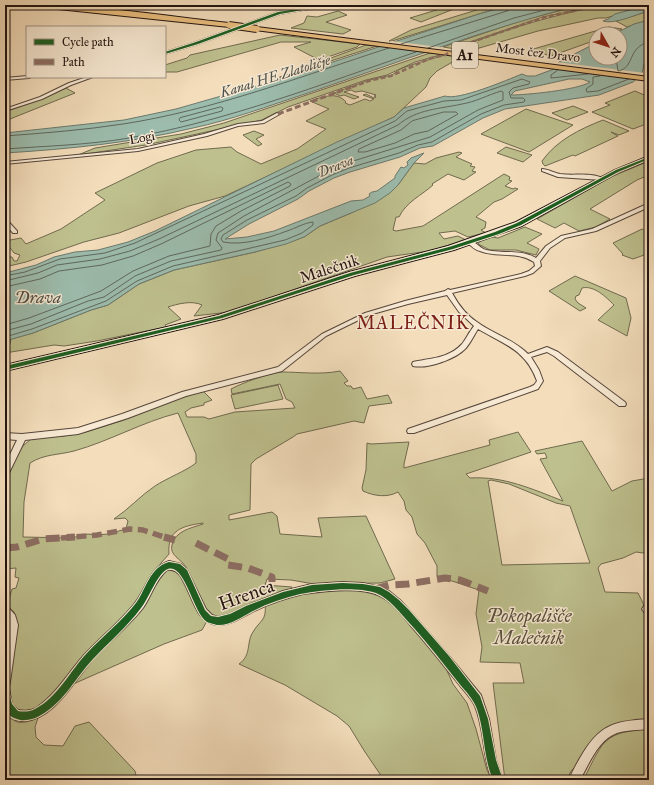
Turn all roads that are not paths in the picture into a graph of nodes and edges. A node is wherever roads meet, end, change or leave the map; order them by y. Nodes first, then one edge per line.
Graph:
1 (39, 5) edge
2 (67, 5) edge
3 (80, 5) edge
4 (330, 5) edge
5 (100, 8) junction
6 (231, 24) junction
7 (258, 27) junction
8 (166, 52) edge
9 (649, 75) edge
10 (26, 77) edge
11 (88, 78) edge
12 (5, 79) edge
13 (649, 79) edge
14 (5, 110) edge
15 (278, 114) dead end
16 (649, 158) edge
17 (5, 162) edge
18 (544, 170) dead end
19 (602, 179) junction
20 (649, 205) edge
21 (5, 221) edge
22 (15, 232) dead end
23 (469, 241) junction
24 (537, 261) junction
25 (448, 291) junction
26 (477, 326) junction
27 (527, 356) junction
28 (415, 364) dead end
29 (5, 368) edge
30 (622, 404) dead end
31 (411, 430) dead end
32 (5, 436) edge
33 (22, 437) junction
34 (5, 473) edge
35 (5, 610) edge
36 (5, 682) edge
37 (5, 693) edge
38 (649, 724) edge
39 (498, 780) edge
40 (574, 780) edge

1 - 6 highway, A1
2 - 5 highway, A1
3 - 5 highway
4 - 8 street
5 - 6 highway, A1
6 - 7 highway, A1, bridge
7 - 9 highway, Most čez Dravo / A1
7 - 13 highway, Most čez Dravo / A1
10 - 12 street
11 - 14 street
15 - 17 street, Logi
16 - 19 street, Malečnik
18 - 19 street
19 - 23 street, Malečnik
20 - 24 street
21 - 22 street
23 - 24 street
23 - 29 street, Malečnik
24 - 25 street
25 - 26 street
25 - 33 street
26 - 27 street
26 - 28 street
27 - 30 street
27 - 31 street
32 - 33 street
33 - 34 street
35 - 36 street
37 - 39 street, Hrenca
38 - 40 street

